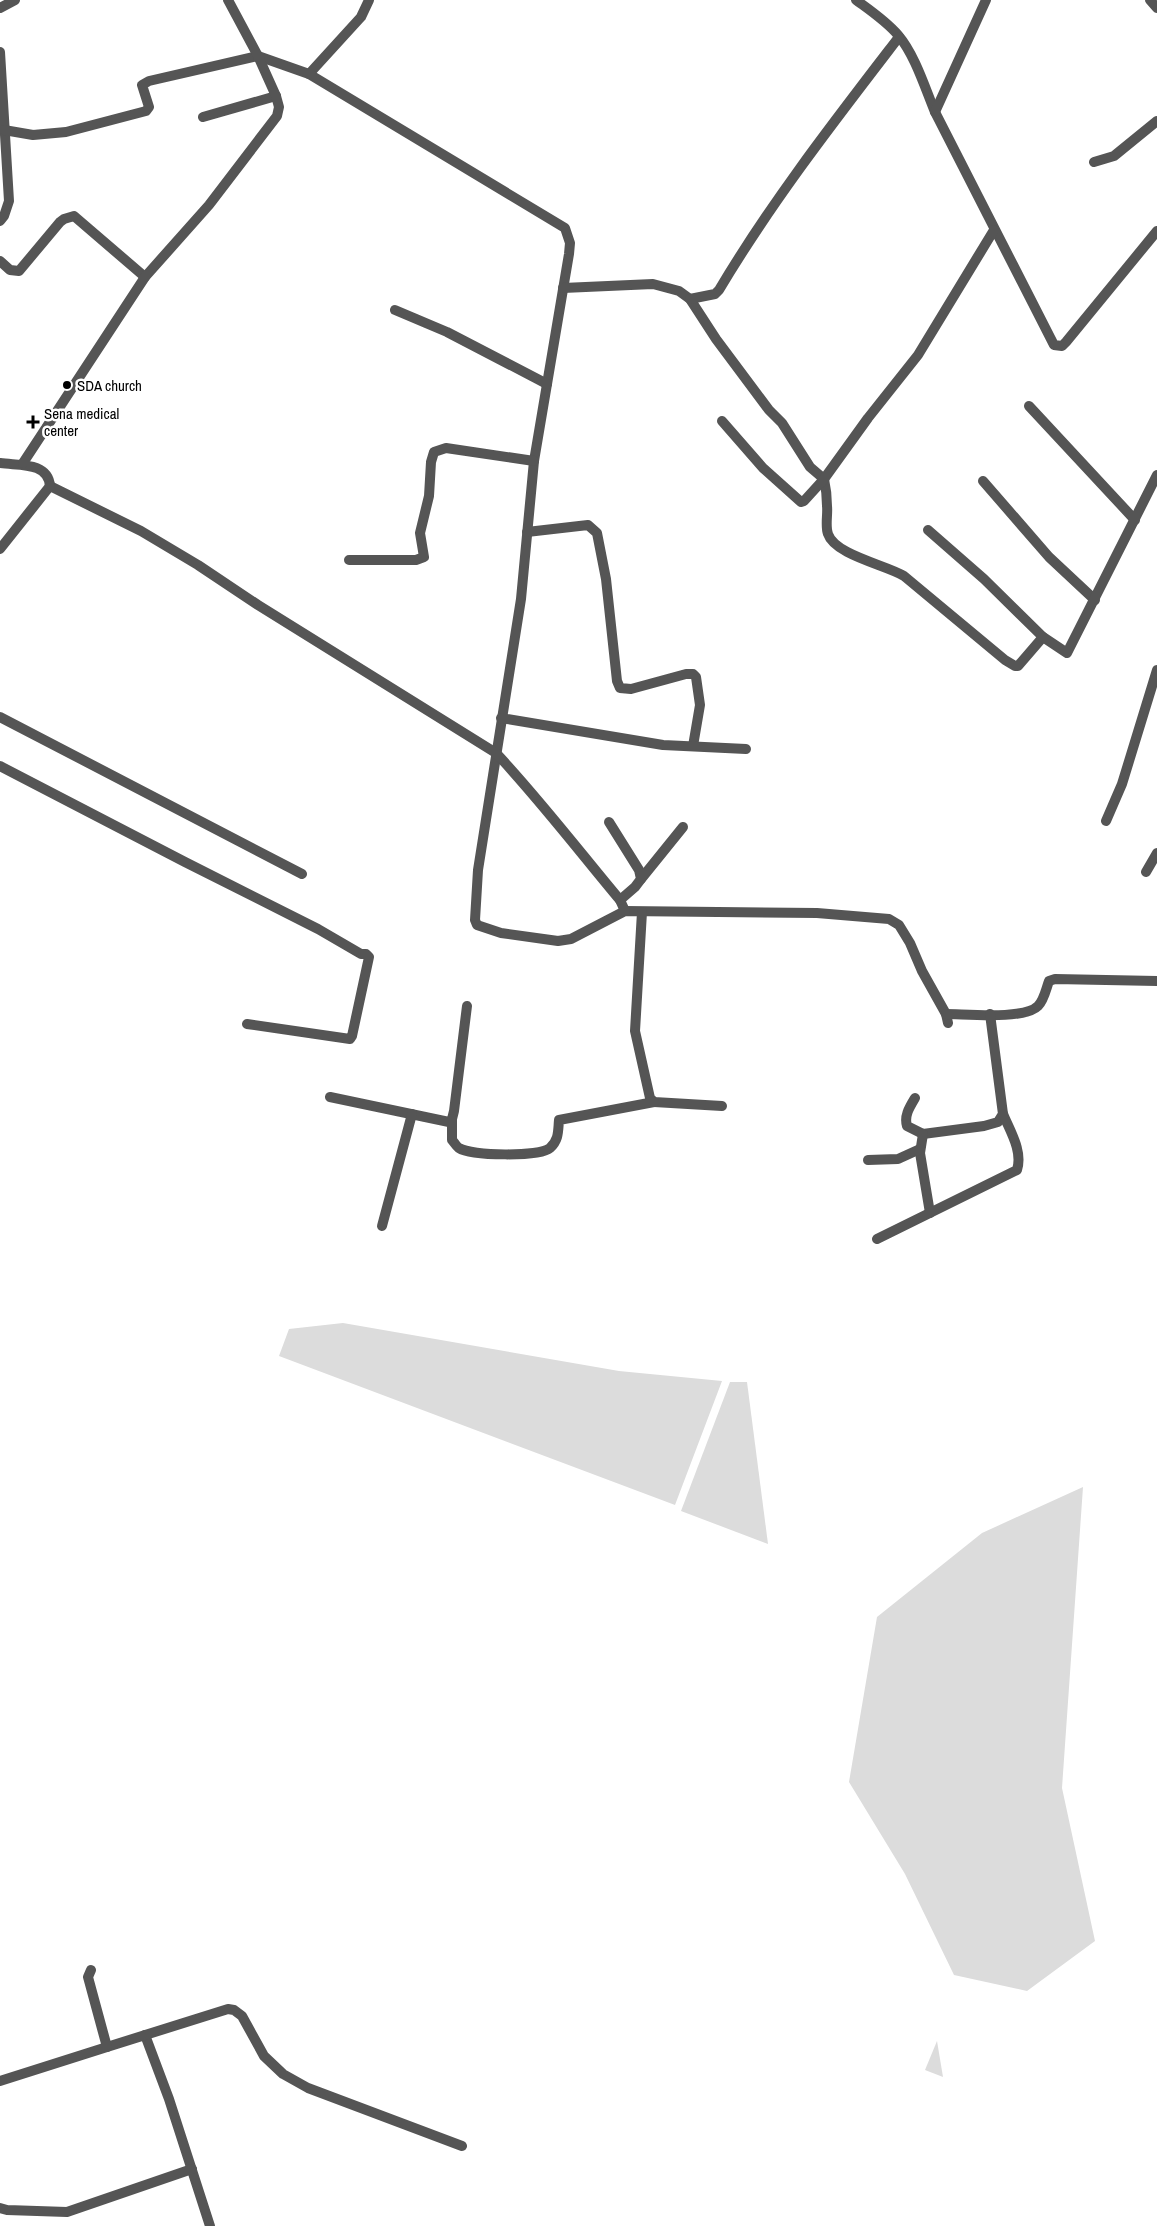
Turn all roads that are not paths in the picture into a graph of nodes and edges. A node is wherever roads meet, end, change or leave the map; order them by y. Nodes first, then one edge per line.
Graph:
1 (15, 0) edge
2 (228, 0) edge
3 (369, 0) edge
4 (856, 0) edge
5 (986, 0) edge
6 (1150, 0) edge
7 (0, 8) edge
8 (1157, 8) edge
9 (899, 36) junction
10 (0, 52) edge
11 (258, 56) junction
12 (309, 74) junction
13 (276, 96) junction
14 (935, 112) junction
15 (203, 117) dead end
16 (1157, 120) edge
17 (4, 130) junction
18 (1094, 162) dead end
19 (0, 222) edge
20 (994, 230) junction
21 (1157, 231) edge
22 (0, 261) edge
23 (144, 277) junction
24 (563, 288) junction
25 (690, 298) junction
26 (395, 310) dead end
27 (547, 384) junction
28 (1029, 406) dead end
29 (722, 421) dead end
30 (534, 461) junction
31 (0, 463) edge
32 (23, 464) junction
33 (1157, 475) edge
34 (824, 480) junction
35 (983, 481) dead end
36 (50, 486) junction
37 (1135, 520) junction
38 (928, 530) dead end
39 (528, 532) junction
40 (0, 549) edge
41 (349, 560) dead end
42 (1095, 600) junction
43 (1043, 638) junction
44 (1157, 670) edge
45 (0, 717) edge
46 (502, 718) junction
47 (693, 746) junction
48 (746, 749) dead end
49 (496, 753) junction
50 (0, 766) edge
51 (1106, 821) dead end
52 (609, 822) dead end
53 (683, 827) dead end
54 (1157, 853) edge
55 (1146, 872) dead end
56 (302, 874) dead end
57 (641, 879) junction
58 (620, 900) junction
59 (625, 911) junction
60 (642, 912) junction
61 (1157, 981) edge
62 (467, 1006) dead end
63 (990, 1014) junction
64 (247, 1024) dead end
65 (330, 1097) dead end
66 (914, 1098) dead end
67 (654, 1102) junction
68 (722, 1106) dead end
69 (412, 1114) junction
70 (1002, 1114) junction
71 (452, 1120) junction
72 (923, 1134) junction
73 (920, 1149) junction
74 (868, 1160) dead end
75 (930, 1212) junction
76 (382, 1226) dead end
77 (877, 1239) dead end
78 (90, 1970) dead end
79 (145, 2035) junction
80 (107, 2047) junction
81 (0, 2081) edge
82 (462, 2146) dead end
83 (192, 2169) junction
84 (0, 2208) edge
85 (210, 2226) edge

1 - 7 street
2 - 11 street
3 - 12 street
4 - 9 street
5 - 14 street
6 - 8 street
9 - 14 street
9 - 25 street
10 - 17 street
11 - 12 street
11 - 13 street
11 - 17 street
12 - 24 street
13 - 15 street
13 - 23 street
14 - 20 street
16 - 18 street
17 - 19 street
20 - 21 street
20 - 34 street
22 - 23 street
23 - 32 street
24 - 25 street
24 - 27 street
25 - 34 street
26 - 27 street
27 - 30 street
28 - 37 street
29 - 34 street
30 - 39 street
30 - 41 street
31 - 32 street
32 - 36 street
33 - 37 street
34 - 43 street
35 - 42 street
36 - 40 street
36 - 49 street
37 - 42 street
38 - 43 street
39 - 46 street
39 - 47 street
42 - 43 street
44 - 51 street
45 - 56 street
46 - 47 street
46 - 49 street
47 - 48 street
49 - 58 street
49 - 59 street
50 - 64 street
52 - 57 street
53 - 57 street
54 - 55 street
57 - 58 street
58 - 59 street
59 - 60 street
60 - 63 street
60 - 67 street
61 - 63 street
62 - 71 street
63 - 70 street
65 - 69 street
66 - 72 street
67 - 68 street
67 - 71 street
69 - 71 street
69 - 76 street
70 - 72 street
70 - 75 street
72 - 73 street
73 - 74 street
73 - 75 street
75 - 77 street
78 - 80 street
79 - 80 street
79 - 82 street
79 - 83 street
80 - 81 street
83 - 84 street
83 - 85 street

